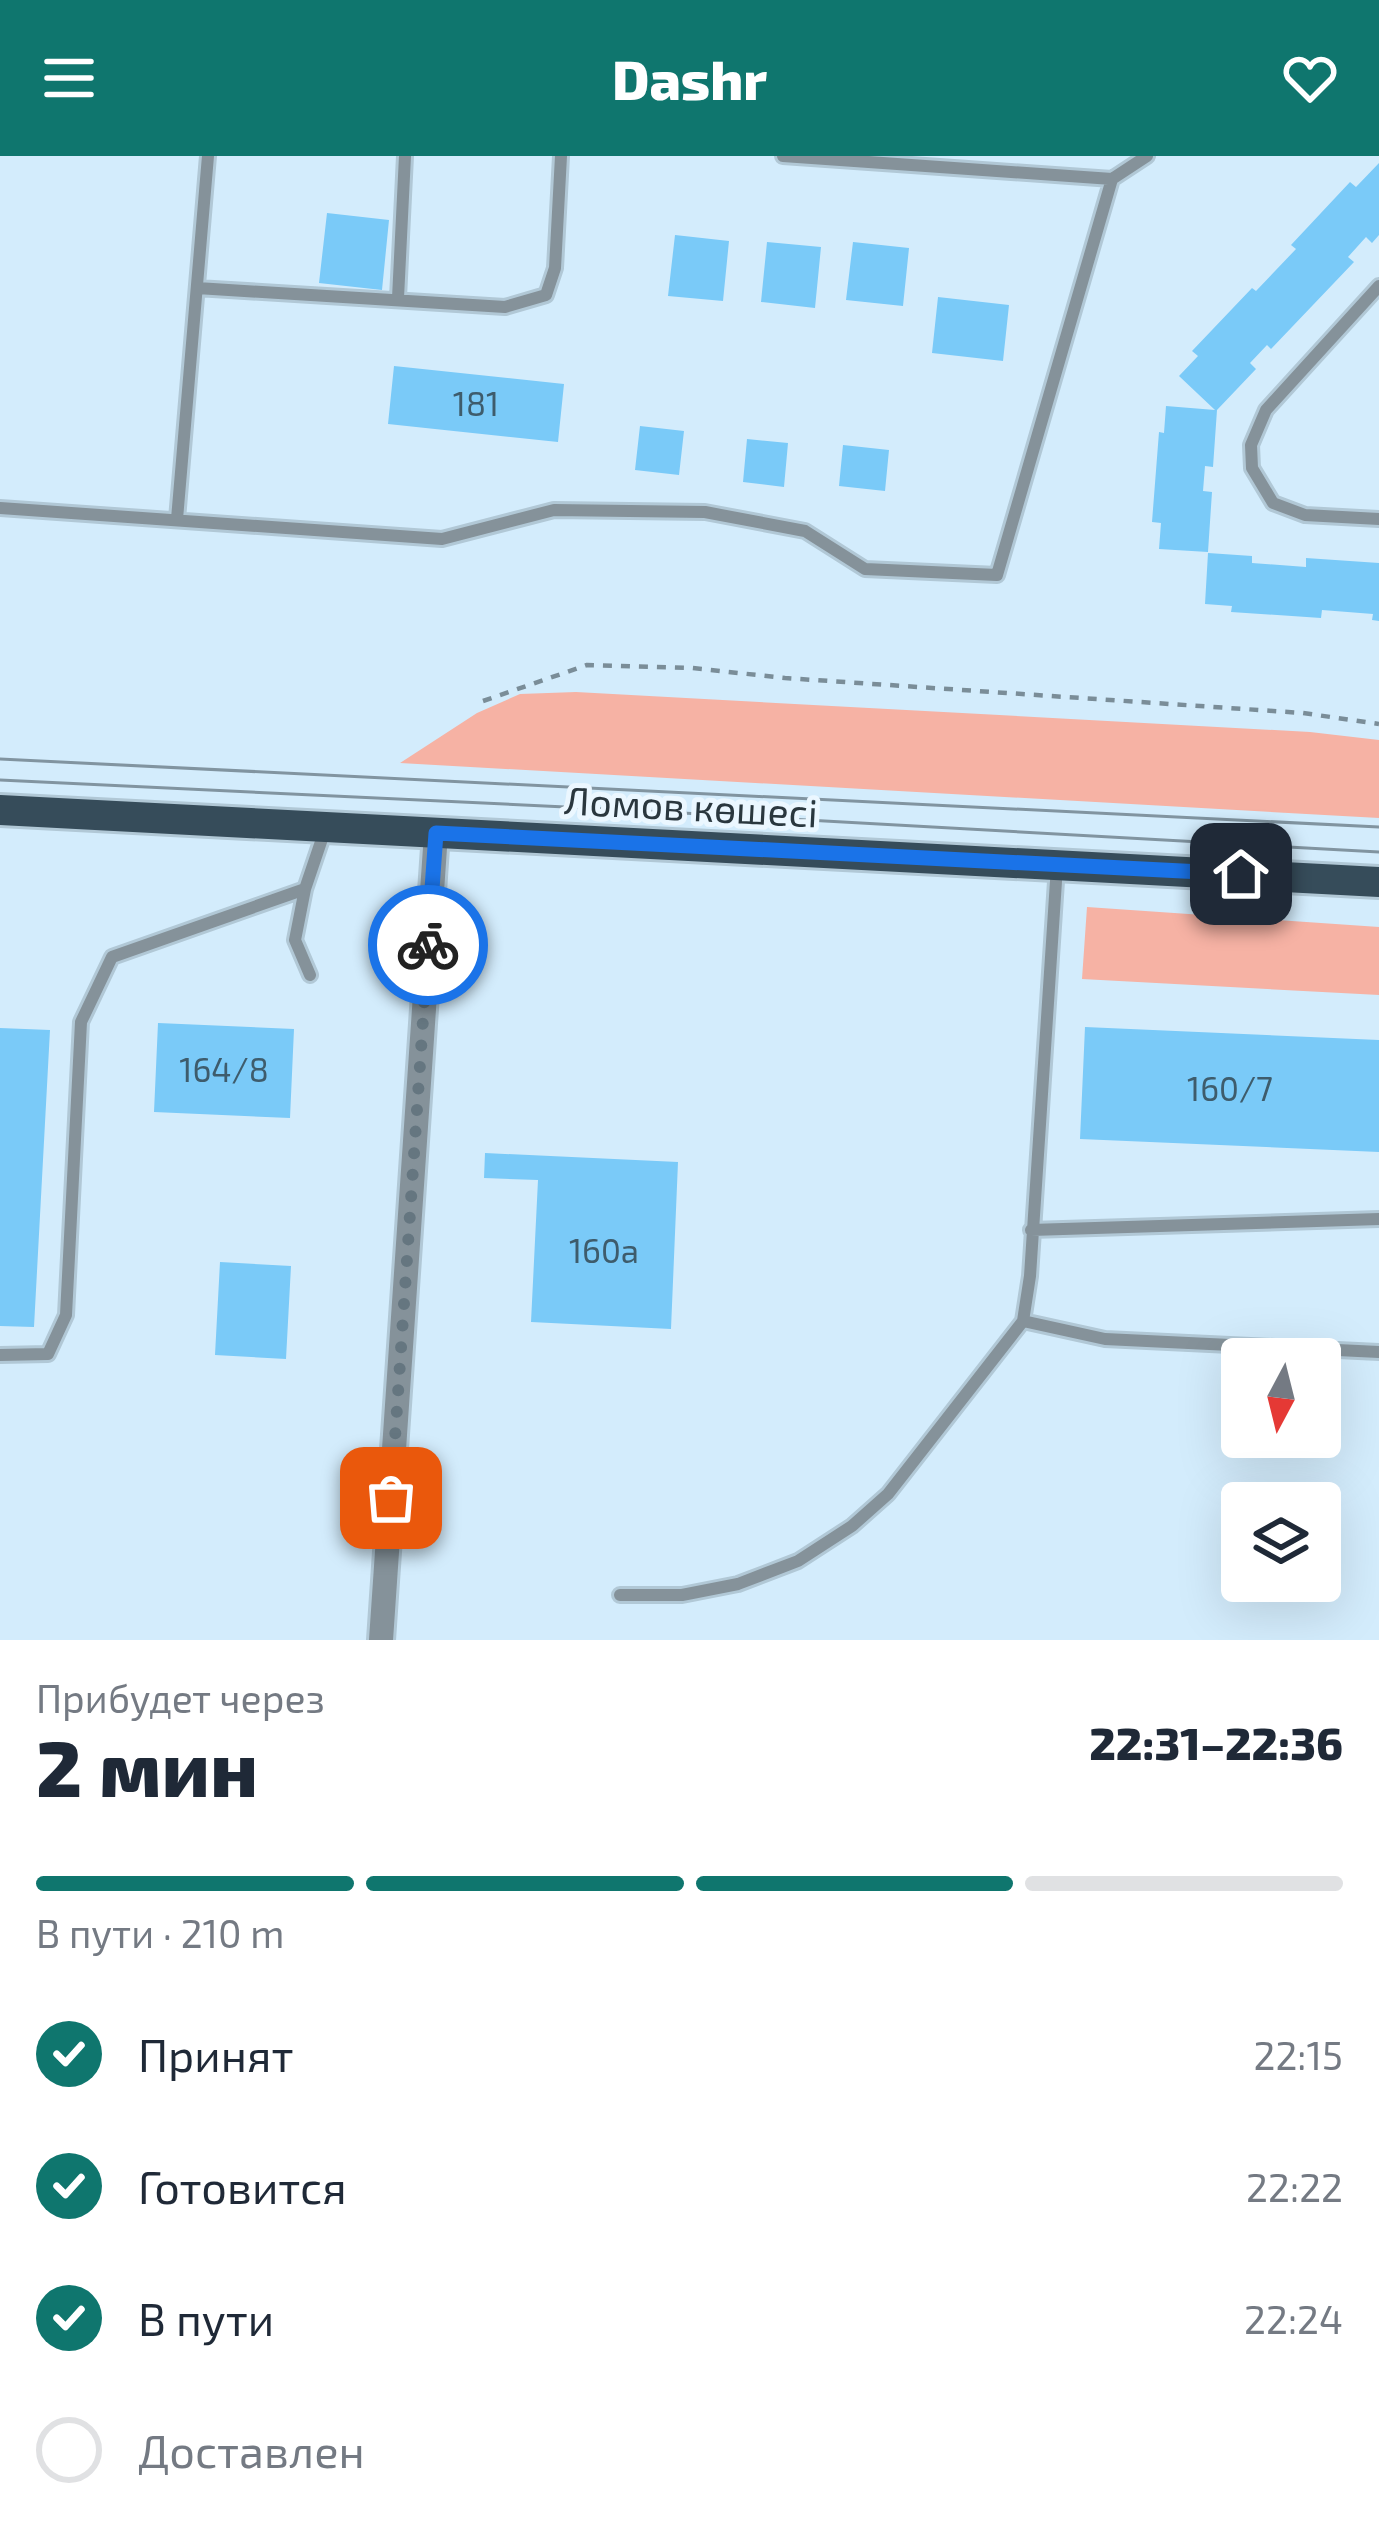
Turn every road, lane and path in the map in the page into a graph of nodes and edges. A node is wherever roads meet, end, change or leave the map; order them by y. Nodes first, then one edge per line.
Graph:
1 (208, 156) edge
2 (404, 156) edge
3 (561, 156) edge
4 (783, 156) edge
5 (1147, 156) edge
6 (1112, 179) junction
7 (1379, 286) edge
8 (197, 288) junction
9 (398, 298) junction
10 (0, 508) edge
11 (177, 519) junction
12 (1379, 519) edge
13 (484, 701) dead end
14 (1379, 724) edge
15 (0, 810) edge
16 (326, 826) junction
17 (436, 833) junction
18 (1057, 865) junction
19 (1379, 882) edge
20 (305, 889) junction
21 (310, 975) dead end
22 (1379, 1220) edge
23 (1031, 1230) junction
24 (1023, 1321) junction
25 (1379, 1352) edge
26 (0, 1355) edge
27 (620, 1594) dead end
28 (381, 1640) edge

1 - 8 lane
2 - 9 lane
3 - 9 lane
4 - 6 lane
5 - 6 lane
6 - 11 lane
7 - 12 lane
8 - 9 lane
8 - 11 lane
10 - 11 lane
13 - 14 path
15 - 16 main road, Ломов көшесі
16 - 17 main road, Ломов көшесі
16 - 20 lane
17 - 18 main road, Ломов көшесі
17 - 28 street
18 - 19 main road, Ломов көшесі
18 - 23 lane
20 - 21 lane
20 - 26 lane
22 - 23 lane
23 - 24 lane
24 - 25 lane
24 - 27 lane

